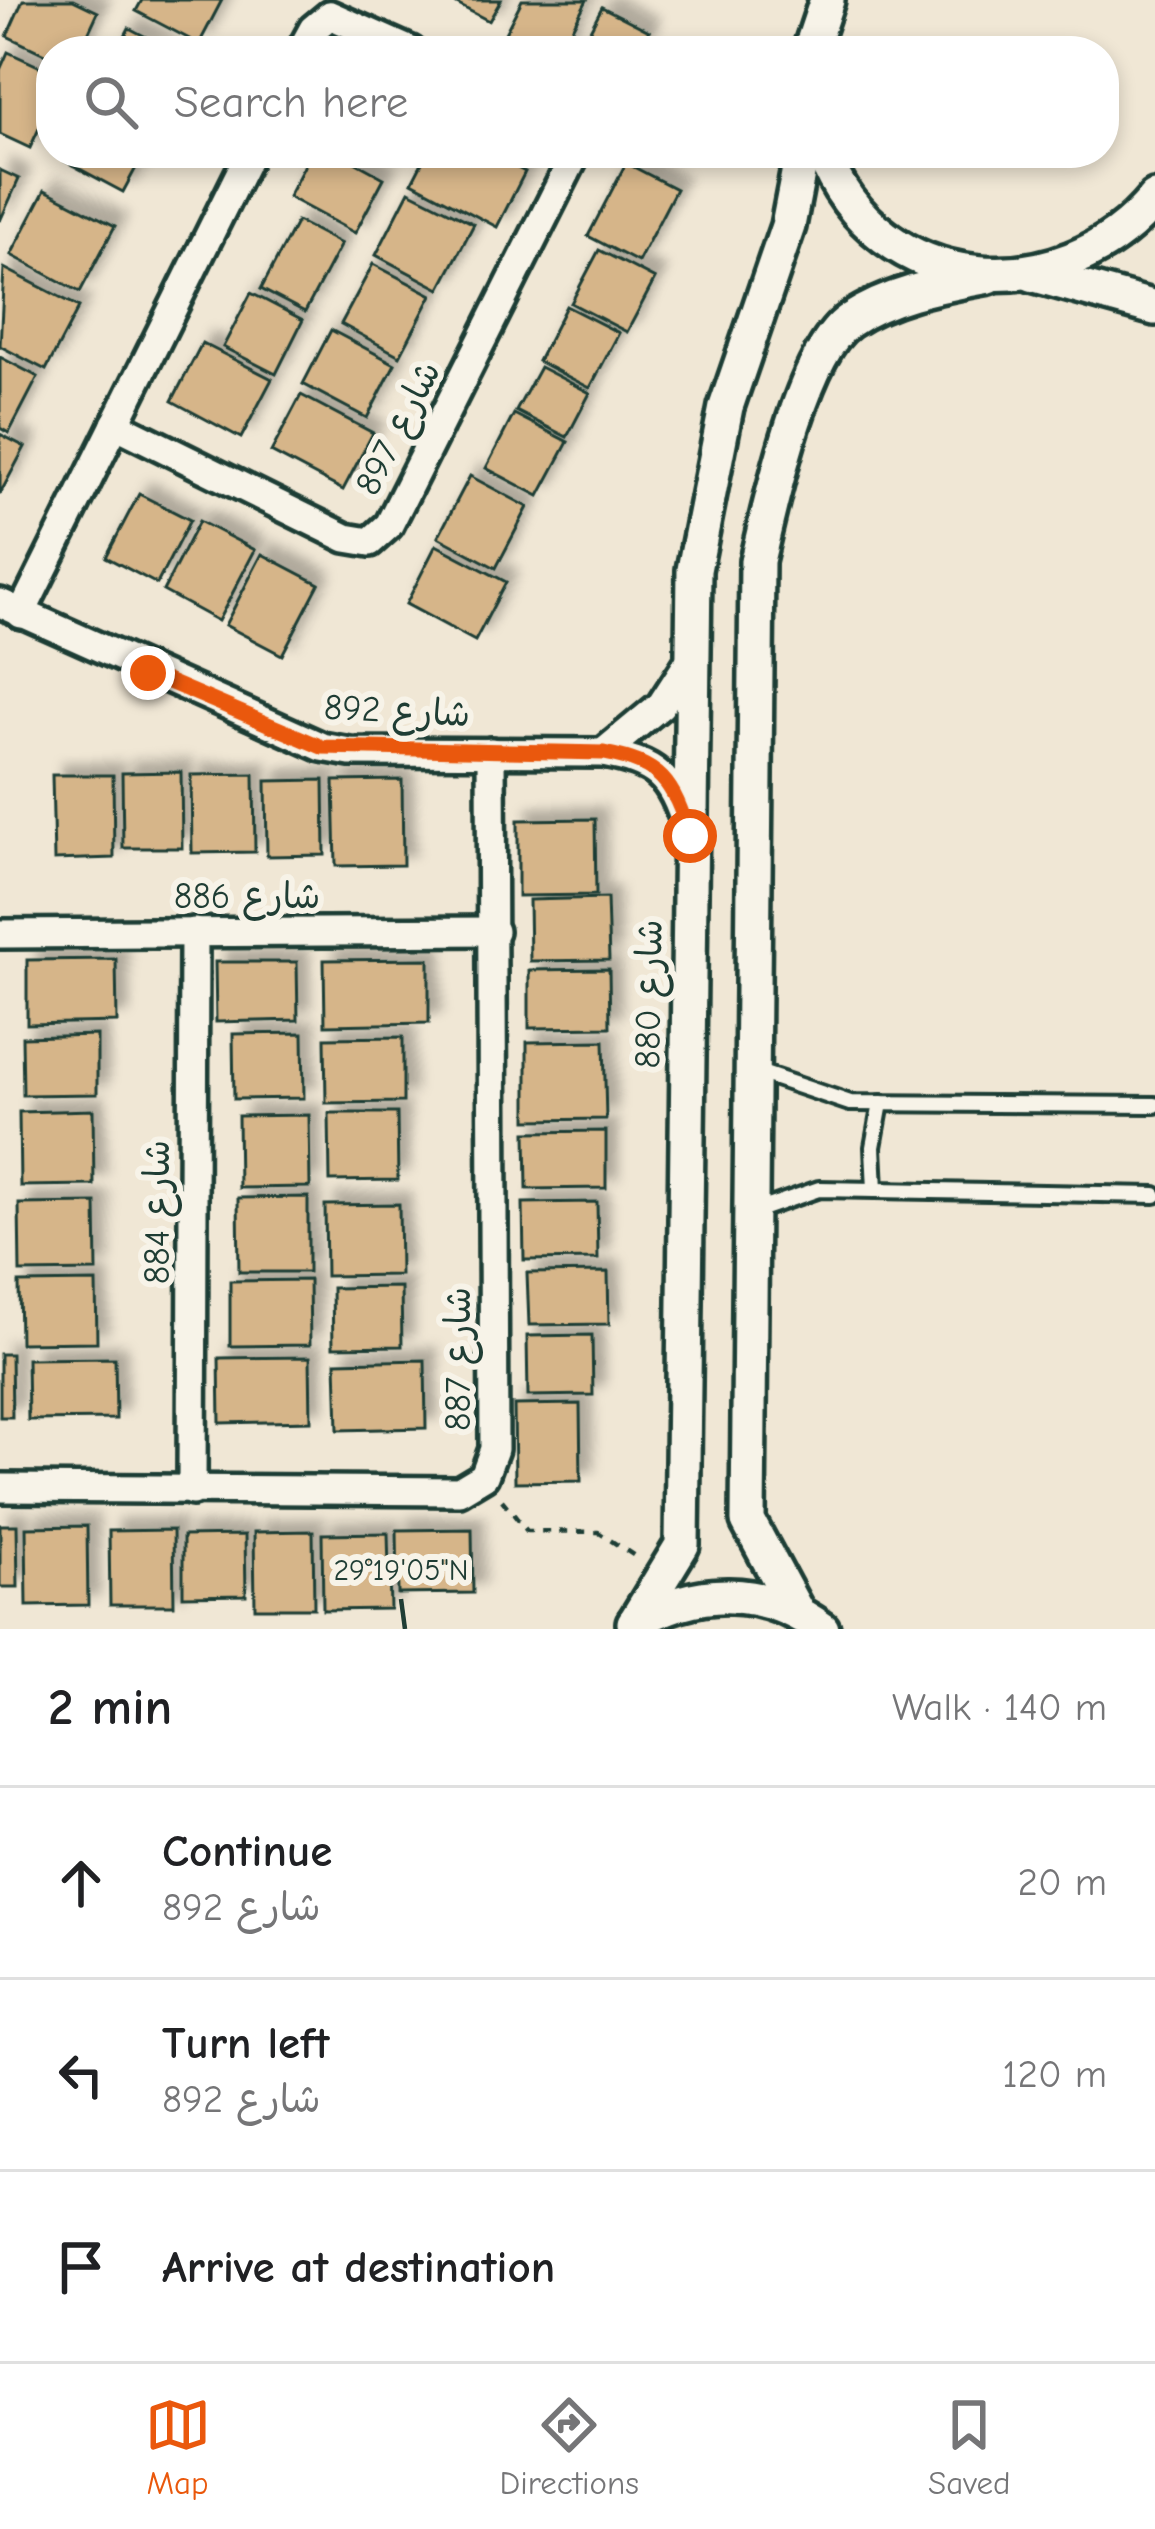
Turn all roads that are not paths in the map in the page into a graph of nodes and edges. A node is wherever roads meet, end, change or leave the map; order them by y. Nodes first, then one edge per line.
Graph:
1 (810, 0) edge
2 (827, 0) edge
3 (309, 36) edge
4 (377, 36) edge
5 (811, 36) edge
6 (814, 36) edge
7 (243, 168) edge
8 (568, 168) edge
9 (799, 168) edge
10 (828, 168) edge
11 (1155, 198) edge
12 (1032, 274) junction
13 (989, 276) junction
14 (1155, 308) edge
15 (115, 424) junction
16 (10, 608) edge
17 (692, 657) junction
18 (491, 752) junction
19 (604, 753) junction
20 (690, 836) junction
21 (194, 932) junction
22 (494, 932) junction
23 (0, 934) edge
24 (752, 1070) junction
25 (880, 1103) junction
26 (1155, 1106) edge
27 (875, 1190) junction
28 (1155, 1195) edge
29 (750, 1213) junction
30 (0, 1488) edge
31 (192, 1491) junction
32 (810, 1620) edge
33 (631, 1626) edge

1 - 5 street
2 - 6 street
3 - 4 street
7 - 15 street
8 - 15 street, شارع 897
9 - 17 street, شارع 880
10 - 13 street
11 - 12 street
12 - 13 street
12 - 14 street
13 - 24 street
15 - 16 street
16 - 18 street, شارع 892
17 - 19 street
17 - 20 street, شارع 880
18 - 19 street, شارع 892
18 - 22 street, شارع 887
19 - 20 street, شارع 892
20 - 33 street, شارع 880
21 - 22 street, شارع 886
21 - 23 street, شارع 886
21 - 31 street, شارع 884
22 - 31 street, شارع 887
24 - 25 lane
24 - 29 street
25 - 26 lane
25 - 27 lane
27 - 28 lane
27 - 29 lane
29 - 32 street
30 - 31 street, شارع 887
32 - 33 street

